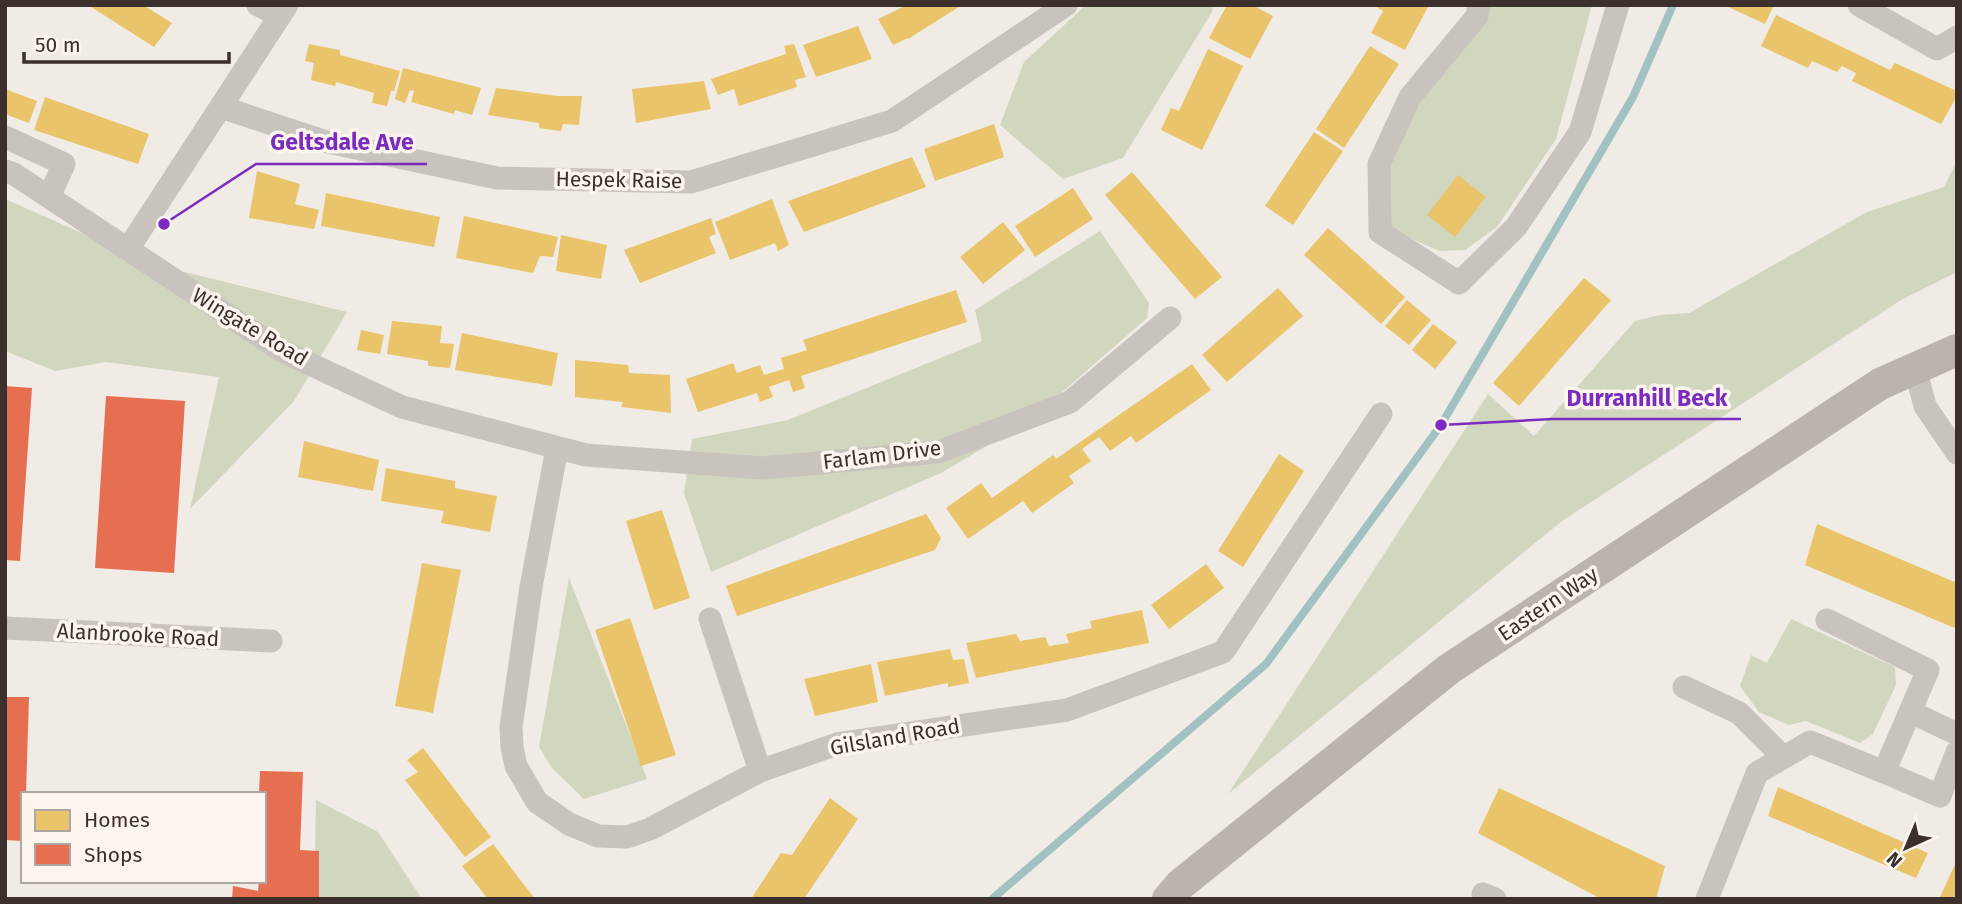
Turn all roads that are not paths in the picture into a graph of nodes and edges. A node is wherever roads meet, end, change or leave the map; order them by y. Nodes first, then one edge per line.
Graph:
1 (258, 5) edge
2 (1066, 5) edge
3 (1479, 5) edge
4 (1618, 5) edge
5 (1859, 5) edge
6 (283, 11) edge
7 (1957, 37) edge
8 (221, 107) junction
9 (5, 137) edge
10 (5, 171) edge
11 (49, 197) junction
12 (128, 249) junction
13 (1170, 318) dead end
14 (1957, 350) edge
15 (1915, 368) junction
16 (1381, 414) dead end
17 (557, 448) junction
18 (1957, 453) edge
19 (710, 620) dead end
20 (1827, 620) dead end
21 (5, 628) edge
22 (271, 641) dead end
23 (1684, 687) dead end
24 (1911, 712) junction
25 (1957, 733) edge
26 (1957, 752) edge
27 (1783, 757) junction
28 (760, 771) junction
29 (1884, 772) junction
30 (1168, 899) edge
31 (1707, 899) edge

1 - 6 street
2 - 8 street, Hespek Raise
3 - 4 street
5 - 7 street
6 - 8 street
8 - 12 street
9 - 11 street
10 - 11 street, Wingate Road
11 - 12 street, Wingate Road
12 - 17 street, Wingate Road
13 - 17 street, Farlam Drive
14 - 15 street, Eastern Way
15 - 18 street
15 - 30 street, Eastern Way
16 - 28 street, Gilsland Road
17 - 28 street, Gilsland Road
19 - 28 street
20 - 24 street
21 - 22 street, Alanbrooke Road
23 - 27 street
24 - 25 street
24 - 29 street
26 - 29 street
27 - 29 street
27 - 31 street

